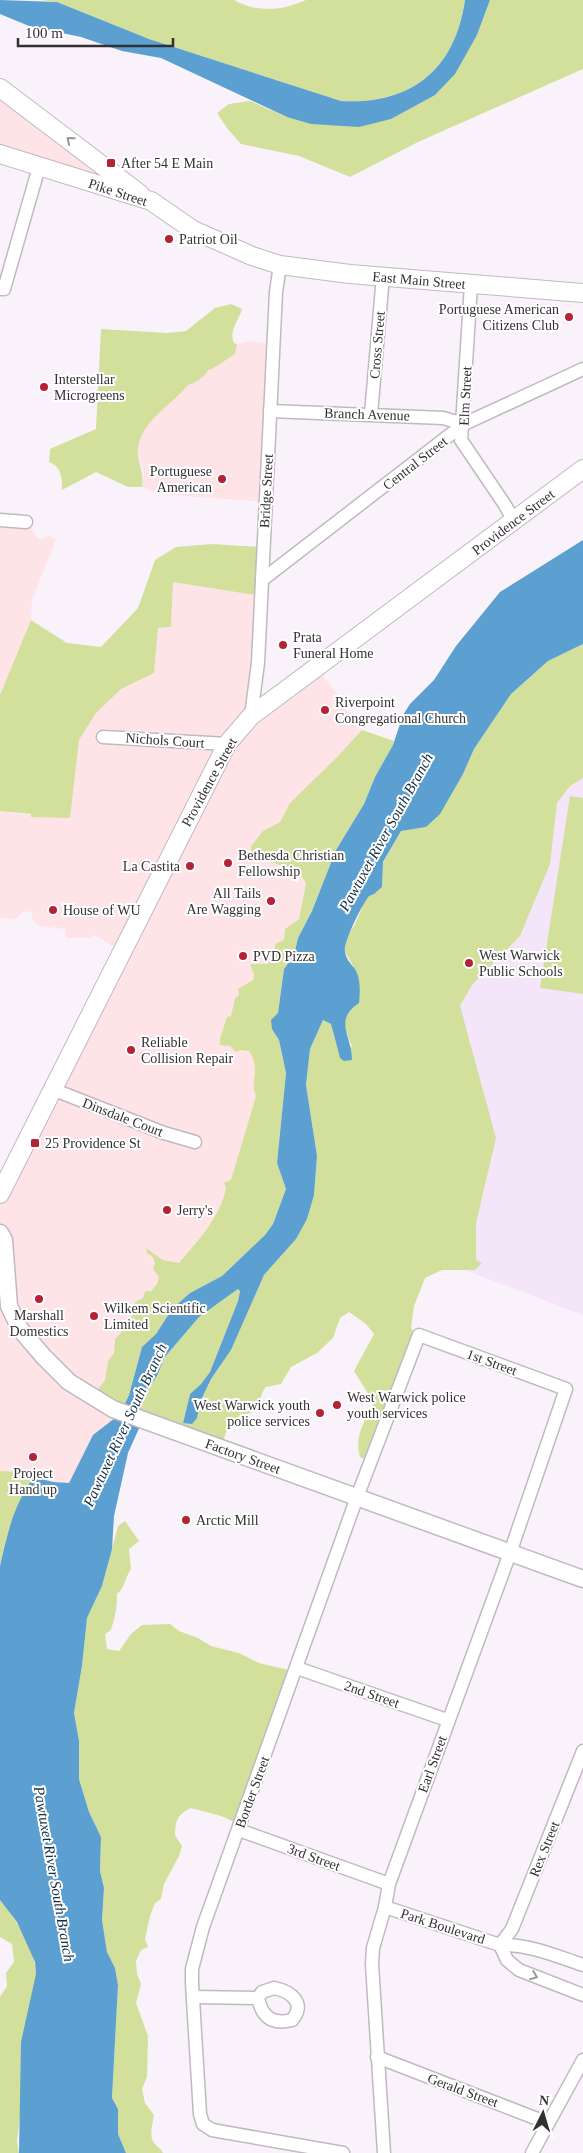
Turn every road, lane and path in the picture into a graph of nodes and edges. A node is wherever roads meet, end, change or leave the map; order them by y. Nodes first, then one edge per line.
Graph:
1 (0, 88) edge
2 (0, 154) edge
3 (91, 157) junction
4 (39, 167) junction
5 (74, 178) junction
6 (151, 201) junction
7 (256, 257) joint
8 (280, 265) junction
9 (383, 276) junction
10 (471, 285) junction
11 (0, 289) edge
12 (583, 293) edge
13 (583, 368) edge
14 (270, 411) junction
15 (371, 414) junction
16 (464, 424) junction
17 (583, 470) edge
18 (0, 520) edge
19 (514, 521) junction
20 (26, 522) dead end
21 (262, 580) junction
22 (251, 716) junction
23 (103, 737) dead end
24 (227, 744) junction
25 (52, 1089) junction
26 (194, 1142) dead end
27 (0, 1194) edge
28 (0, 1233) edge
29 (419, 1335) joint
30 (566, 1389) joint
31 (357, 1497) junction
32 (510, 1553) junction
33 (583, 1579) edge
34 (297, 1668) junction
35 (447, 1720) junction
36 (583, 1751) edge
37 (239, 1830) junction
38 (389, 1884) junction
39 (385, 1907) junction
40 (500, 1945) junction
41 (583, 1965) edge
42 (583, 1995) edge
43 (194, 1996) junction
44 (258, 1998) dead end
45 (378, 2057) junction
46 (583, 2060) edge
47 (548, 2123) junction
48 (342, 2153) edge
49 (384, 2153) edge
50 (532, 2153) edge

3 -> 1 main road
2 - 4 main road, Pike Street
3 - 5 main road
3 - 6 main road
4 - 5 main road, Pike Street
4 - 11 street
5 - 6 main road, Pike Street
6 - 7 main road, Pike Street
7 - 8 main road, East Main Street
8 - 9 main road, East Main Street
8 - 14 street, Bridge Street
9 - 10 main road, East Main Street
9 - 15 street, Cross Street
10 - 12 main road, East Main Street
10 - 16 street, Elm Street
13 - 16 street, Central Street
14 - 15 street, Branch Avenue
14 - 21 street, Bridge Street
15 - 16 street, Branch Avenue
16 - 19 street, Elm Street
16 - 21 street, Central Street
17 - 19 main road, Providence Street
18 - 20 street
19 - 22 main road, Providence Street
21 - 22 street, Bridge Street
22 - 24 main road, Providence Street
23 - 24 street, Nichols Court
24 - 25 main road, Providence Street
25 - 26 street, Dinsdale Court
25 - 27 main road, Providence Street
28 - 31 street, Factory Street
29 - 30 street, 1st Street
29 - 31 street, Border Street
30 - 32 street, Earl Street
31 - 32 street, Factory Street
31 - 34 street, Border Street
32 - 33 street, Factory Street
32 - 35 street, Earl Street
34 - 35 street, 2nd Street
34 - 37 street, Border Street
35 - 38 street, Earl Street
36 - 40 street, Rex Street
37 - 38 street, 3rd Street
37 - 43 street, Border Street
38 - 39 street, Earl Street
39 - 40 street, Park Boulevard
39 - 45 street, Earl Street
40 - 41 street, Park Boulevard
40 -> 42 street, Park Boulevard
43 - 44 street
43 - 48 street, Border Street
45 - 47 street, Gerald Street
45 - 49 street, Earl Street
46 - 47 street
47 - 50 street

